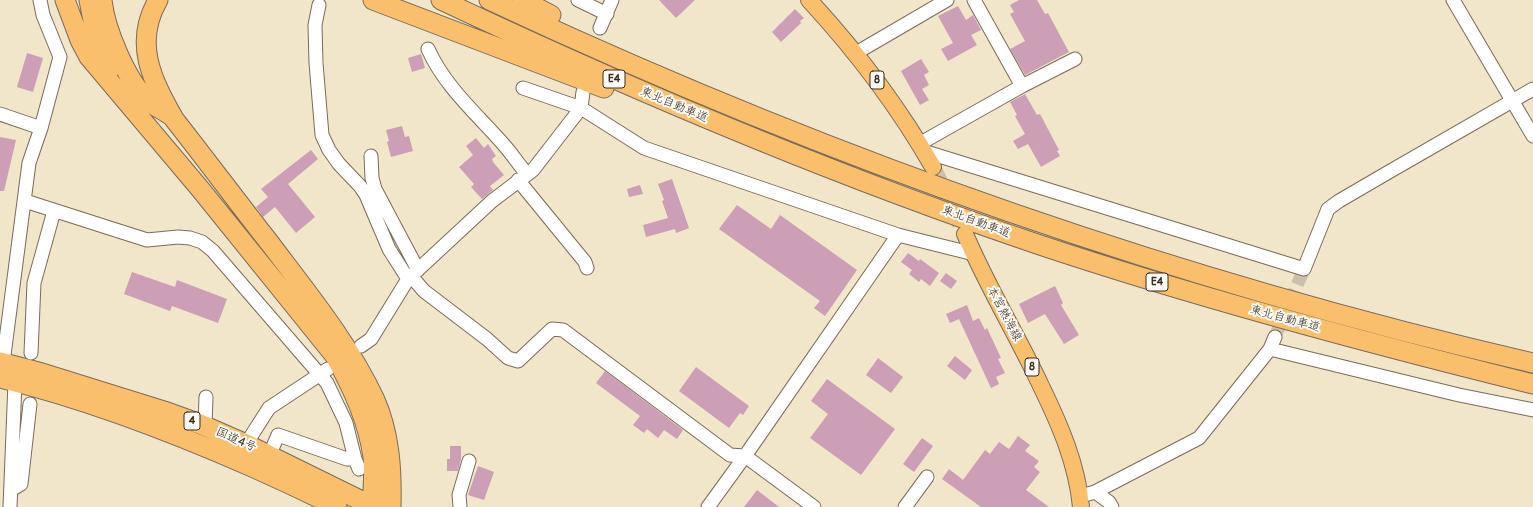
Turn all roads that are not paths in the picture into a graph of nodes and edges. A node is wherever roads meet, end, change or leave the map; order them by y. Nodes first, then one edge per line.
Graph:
1 (40, 0) edge
2 (65, 0) edge
3 (89, 0) edge
4 (102, 0) edge
5 (158, 0) edge
6 (373, 0) edge
7 (441, 0) edge
8 (489, 0) edge
9 (522, 0) edge
10 (578, 0) edge
11 (612, 0) edge
12 (809, 0) edge
13 (947, 0) edge
14 (974, 0) edge
15 (1453, 0) edge
16 (319, 5) dead end
17 (606, 14) junction
18 (600, 28) dead end
19 (428, 49) dead end
20 (856, 53) junction
21 (1075, 59) dead end
22 (112, 84) junction
23 (1022, 86) junction
24 (523, 88) dead end
25 (1533, 89) edge
26 (583, 92) dead end
27 (1513, 101) junction
28 (581, 108) junction
29 (0, 114) edge
30 (174, 118) junction
31 (41, 128) junction
32 (795, 133) junction
33 (1533, 136) edge
34 (921, 147) junction
35 (789, 152) junction
36 (371, 156) dead end
37 (933, 167) tunnel mouth
38 (523, 177) junction
39 (25, 201) junction
40 (54, 211) junction
41 (965, 234) tunnel mouth
42 (898, 235) junction
43 (974, 254) junction
44 (587, 268) dead end
45 (412, 275) junction
46 (361, 346) dead end
47 (31, 354) dead end
48 (1533, 363) edge
49 (5, 371) edge
50 (324, 372) junction
51 (1533, 384) edge
52 (206, 397) dead end
53 (30, 404) dead end
54 (1533, 410) edge
55 (205, 426) junction
56 (246, 444) junction
57 (269, 456) junction
58 (745, 456) junction
59 (469, 461) dead end
60 (927, 476) dead end
61 (11, 490) junction
62 (1086, 498) edge
63 (10, 507) edge
64 (337, 507) edge
65 (378, 507) edge
66 (460, 507) edge
67 (708, 507) edge
68 (814, 507) edge
69 (905, 507) edge
70 (1112, 507) edge

1 - 31 street
2 - 22 highway
3 - 22 highway
4 - 30 highway
5 - 30 highway
6 - 35 highway
7 - 35 highway, 東北自動車道 / E4
8 - 32 highway, 東北自動車道 / E4
9 - 32 highway
10 - 17 street
11 - 17 street
12 - 20 main road, 8
13 - 20 street
14 - 23 street
15 - 27 street
16 - 45 street
17 - 18 street
19 - 38 street
20 - 34 main road, 8
21 - 23 street
22 - 65 highway
23 - 34 street
24 - 28 street
25 - 27 street
26 - 28 street
27 - 33 street
27 - 34 street
28 - 38 street
28 - 42 street
29 - 31 street
30 - 65 highway
31 - 39 street
32 - 48 highway, 東北自動車道 / E4
34 - 37 main road, 8
35 - 51 highway, 東北自動車道 / E4
36 - 45 street
38 - 44 street
38 - 45 street
39 - 40 street
39 - 49 street
40 - 47 street
40 - 50 street
41 - 43 main road, 本宮熱海線 / 8
42 - 43 street
42 - 58 street
43 - 62 main road, 本宮熱海線 / 8
45 - 46 street
45 - 58 street
49 - 55 highway, 国道4号 / 4
49 - 61 street
49 - 64 highway, 国道4号 / 4
50 - 56 street
50 - 57 street
52 - 55 street
53 - 61 street
54 - 62 street
55 - 56 highway, 国道4号 / 4
56 - 57 highway, 国道4号 / 4
57 - 65 highway, 国道4号 / 4
58 - 67 street
58 - 68 street
59 - 66 street
60 - 69 street
61 - 63 street
62 - 70 street

